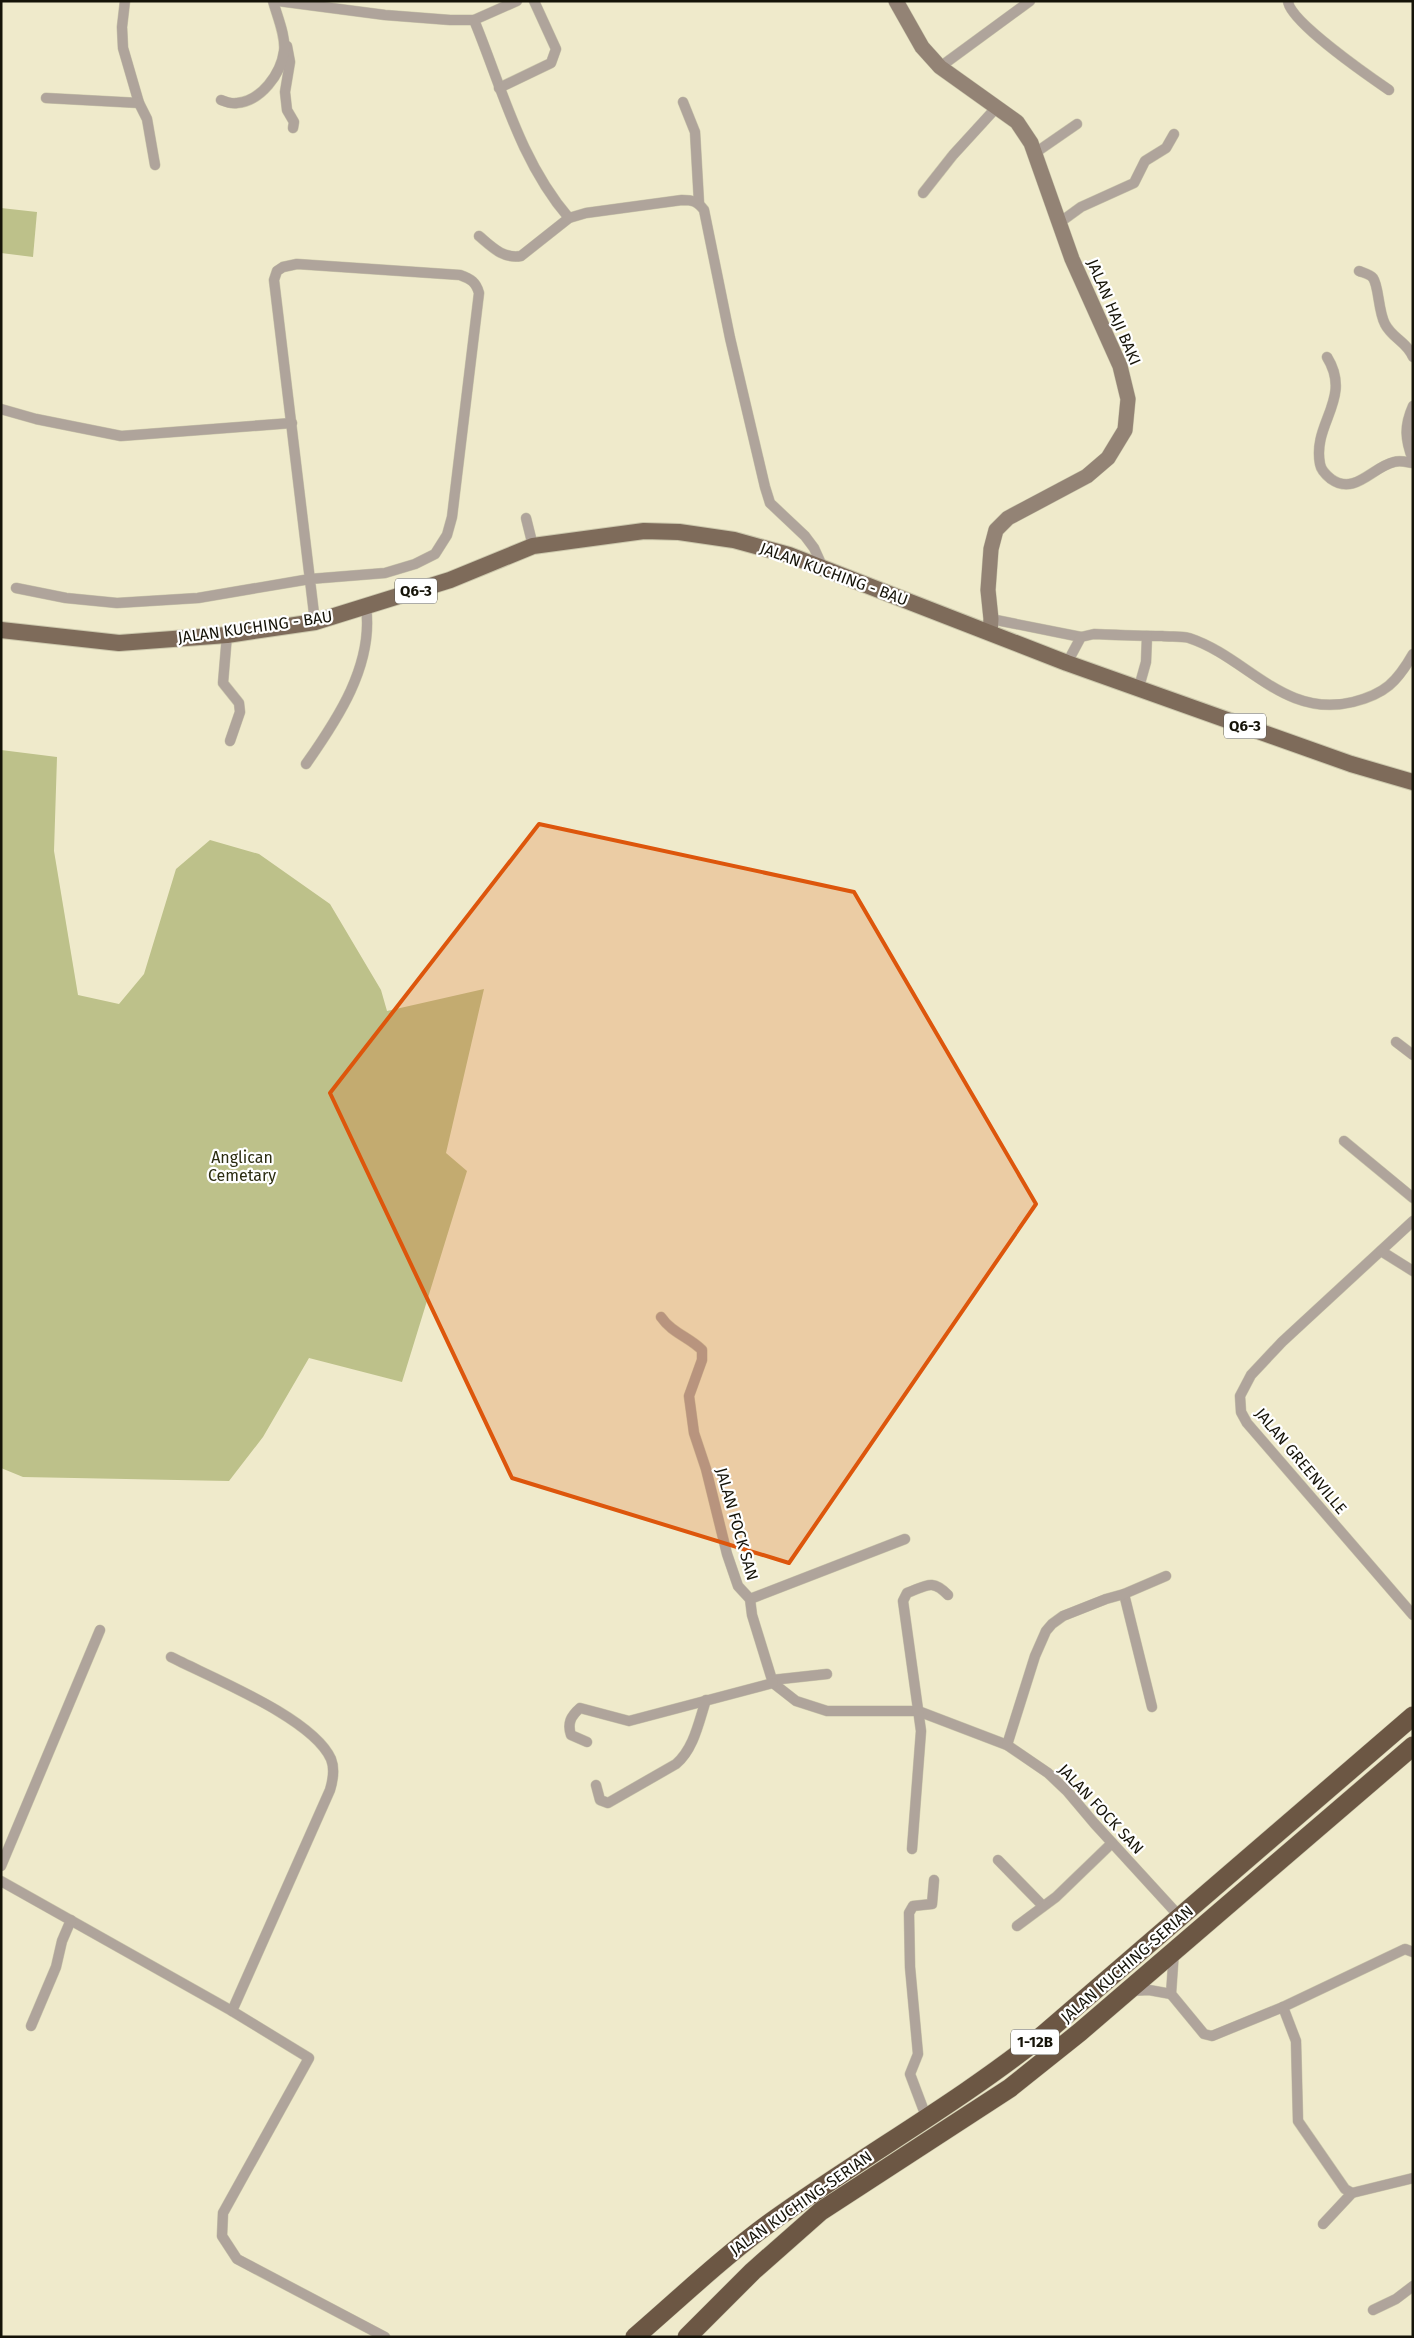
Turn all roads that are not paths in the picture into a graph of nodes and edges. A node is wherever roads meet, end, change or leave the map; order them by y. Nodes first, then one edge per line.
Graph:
1 (125, 1) edge
2 (274, 1) edge
3 (278, 1) edge
4 (517, 1) edge
5 (534, 1) edge
6 (896, 1) edge
7 (1030, 1) edge
8 (1288, 1) edge
9 (330, 4) edge
10 (474, 20) junction
11 (281, 29) junction
12 (940, 67) junction
13 (499, 88) junction
14 (1389, 90) dead end
15 (46, 98) dead end
16 (221, 100) dead end
17 (683, 102) dead end
18 (139, 103) junction
19 (996, 108) junction
20 (1077, 124) dead end
21 (293, 128) dead end
22 (1174, 134) dead end
23 (1035, 153) junction
24 (155, 165) dead end
25 (923, 193) dead end
26 (699, 203) junction
27 (568, 218) junction
28 (1059, 223) junction
29 (479, 236) dead end
30 (1359, 271) dead end
31 (1327, 356) dead end
32 (1413, 357) edge
33 (1413, 406) edge
34 (1, 409) edge
35 (292, 423) junction
36 (1413, 462) edge
37 (526, 518) dead end
38 (533, 546) junction
39 (823, 568) junction
40 (310, 580) junction
41 (16, 588) dead end
42 (366, 608) junction
43 (315, 622) junction
44 (991, 626) junction
45 (1, 630) edge
46 (227, 634) junction
47 (1146, 636) junction
48 (1081, 637) junction
49 (1413, 654) edge
50 (1067, 663) junction
51 (1139, 687) junction
52 (230, 741) dead end
53 (306, 764) dead end
54 (1413, 782) edge
55 (1396, 1042) dead end
56 (1413, 1055) edge
57 (1344, 1142) dead end
58 (1413, 1198) edge
59 (1413, 1221) edge
60 (1381, 1251) junction
61 (1413, 1271) edge
62 (661, 1317) dead end
63 (905, 1539) dead end
64 (1166, 1576) dead end
65 (1124, 1594) junction
66 (948, 1595) dead end
67 (750, 1600) junction
68 (1413, 1615) edge
69 (100, 1630) dead end
70 (171, 1657) dead end
71 (827, 1674) dead end
72 (772, 1682) junction
73 (706, 1700) junction
74 (1152, 1707) dead end
75 (918, 1711) junction
76 (1413, 1716) edge
77 (587, 1742) dead end
78 (1007, 1745) junction
79 (1413, 1746) edge
80 (596, 1785) dead end
81 (1112, 1843) junction
82 (912, 1849) dead end
83 (998, 1860) dead end
84 (1, 1866) edge
85 (1, 1880) edge
86 (934, 1880) dead end
87 (1043, 1906) junction
88 (1180, 1917) junction
89 (71, 1920) junction
90 (1017, 1926) dead end
91 (1174, 1950) junction
92 (1413, 1952) edge
93 (1128, 1991) junction
94 (1171, 1994) junction
95 (1283, 2007) junction
96 (232, 2011) junction
97 (30, 2026) dead end
98 (927, 2120) junction
99 (1413, 2178) edge
100 (1352, 2193) junction
101 (1323, 2224) dead end
102 (1413, 2286) edge
103 (1373, 2310) dead end
104 (385, 2337) edge
105 (635, 2337) edge
106 (687, 2337) edge

1 - 18 street
2 - 11 street
3 - 9 street
4 - 10 street
5 - 13 street
6 - 12 street, JALAN HAJI BAKI
7 - 12 street
8 - 14 street
9 - 10 street
10 - 13 street
11 - 16 street
11 - 21 street
12 - 19 street, JALAN HAJI BAKI
13 - 27 street
15 - 18 street
17 - 26 street
18 - 24 street
19 - 23 street, JALAN HAJI BAKI
19 - 25 street
20 - 23 street
22 - 28 street
23 - 28 street, JALAN HAJI BAKI
26 - 27 street
26 - 39 street
27 - 29 street
28 - 44 street, JALAN HAJI BAKI
30 - 32 street
31 - 36 street
33 - 36 street
34 - 35 street
35 - 40 street
35 - 40 street
37 - 38 street
38 - 39 main road, JALAN KUCHING - BAU / Q6-3
38 - 42 main road, JALAN KUCHING - BAU / Q6-3
39 - 44 main road, JALAN KUCHING - BAU / Q6-3
40 - 41 street
40 - 43 street
42 - 43 main road, JALAN KUCHING - BAU / Q6-3
42 - 53 street
43 - 46 main road, JALAN KUCHING - BAU / Q6-3
44 - 48 street
44 - 50 main road, JALAN KUCHING - BAU / Q6-3
45 - 46 main road, JALAN KUCHING - BAU / Q6-3
46 - 52 street
47 - 48 street
47 - 49 street
47 - 51 street
48 - 50 street
50 - 51 main road, JALAN KUCHING - BAU / Q6-3
51 - 54 main road, JALAN KUCHING - BAU / Q6-3
55 - 56 street
57 - 58 street
59 - 60 street, JALAN GREENVILLE
60 - 61 street
60 - 68 street, JALAN GREENVILLE
62 - 67 street, JALAN FOCK SAN
63 - 67 street
64 - 65 street
65 - 74 street
65 - 78 street
66 - 75 street
67 - 72 street, JALAN FOCK SAN
69 - 84 street
70 - 96 street
71 - 72 street
72 - 73 street
72 - 75 street, JALAN FOCK SAN
73 - 77 street
73 - 80 street
75 - 78 street, JALAN FOCK SAN
75 - 82 street
76 - 88 highway, JALAN KUCHING-SERIAN / 1-12B
78 - 81 street, JALAN FOCK SAN
79 - 91 highway, JALAN KUCHING-SERIAN
81 - 87 street
81 - 88 street, JALAN FOCK SAN
83 - 87 street
85 - 89 street
86 - 98 street
87 - 90 street
88 - 98 highway, JALAN KUCHING-SERIAN / 1-12B
89 - 96 street
89 - 97 street
91 - 93 highway, JALAN KUCHING-SERIAN
91 - 94 street
92 - 95 street
93 - 94 street
93 - 106 highway, JALAN KUCHING-SERIAN
94 - 95 street
95 - 100 street
96 - 104 street
98 - 105 highway, JALAN KUCHING-SERIAN / 1-12B
99 - 100 street
100 - 101 street
102 - 103 street

